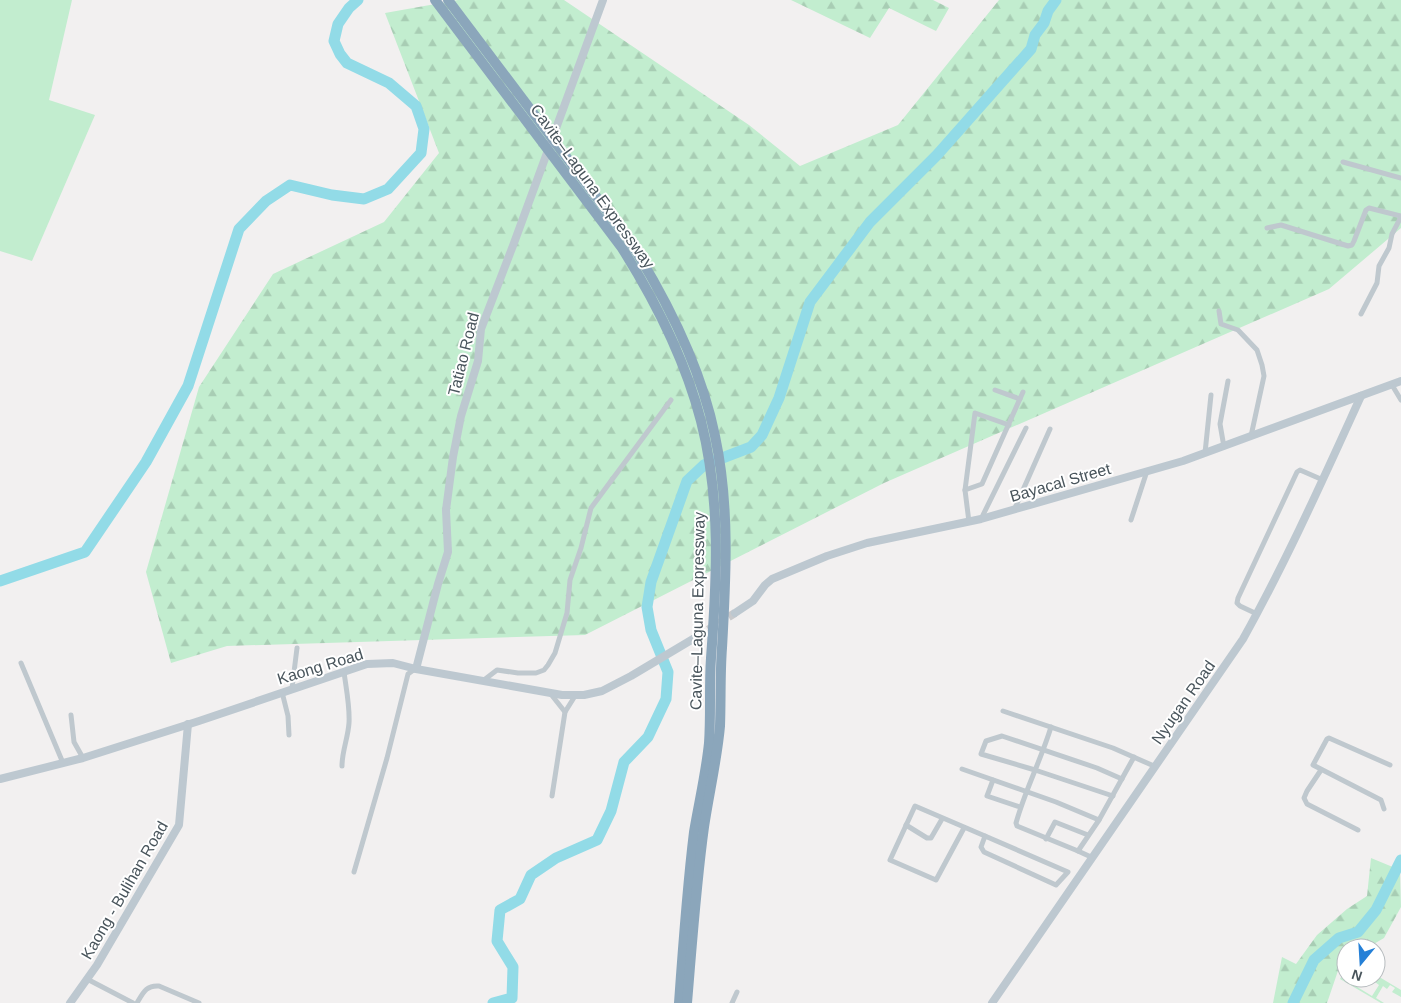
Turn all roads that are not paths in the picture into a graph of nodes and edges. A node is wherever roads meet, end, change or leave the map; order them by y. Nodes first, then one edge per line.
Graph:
1 (436, 0) edge
2 (448, 0) edge
3 (603, 0) edge
4 (1343, 162) dead end
5 (1401, 178) edge
6 (1401, 216) edge
7 (1267, 228) dead end
8 (1219, 311) dead end
9 (1361, 314) dead end
10 (1228, 381) dead end
11 (1401, 381) edge
12 (1392, 385) junction
13 (995, 390) dead end
14 (1023, 392) dead end
15 (1211, 395) dead end
16 (1361, 396) junction
17 (1020, 399) junction
18 (671, 400) dead end
19 (1401, 400) edge
20 (706, 419) junction
21 (1009, 425) junction
22 (1026, 428) dead end
23 (1050, 429) dead end
24 (1250, 437) junction
25 (1224, 447) junction
26 (1205, 454) junction
27 (1147, 471) junction
28 (1323, 480) junction
29 (966, 490) junction
30 (719, 505) junction
31 (1015, 508) junction
32 (981, 519) junction
33 (1131, 520) dead end
34 (969, 522) junction
35 (735, 613) tunnel mouth
36 (1257, 614) junction
37 (698, 636) tunnel mouth
38 (297, 648) dead end
39 (22, 663) dead end
40 (416, 669) junction
41 (344, 672) junction
42 (484, 680) junction
43 (292, 688) junction
44 (282, 692) junction
45 (549, 692) junction
46 (575, 696) junction
47 (1003, 711) dead end
48 (565, 712) junction
49 (71, 715) dead end
50 (188, 724) junction
51 (1051, 727) junction
52 (289, 735) dead end
53 (1044, 749) junction
54 (1134, 757) junction
55 (83, 758) junction
56 (62, 763) junction
57 (1390, 765) dead end
58 (342, 766) dead end
59 (1154, 766) junction
60 (962, 769) dead end
61 (1035, 770) junction
62 (1321, 770) junction
63 (0, 779) edge
64 (1122, 779) junction
65 (993, 780) junction
66 (1026, 791) junction
67 (552, 796) dead end
68 (1113, 796) junction
69 (1020, 806) junction
70 (1384, 809) dead end
71 (942, 819) junction
72 (1099, 820) junction
73 (906, 825) junction
74 (964, 828) junction
75 (1358, 830) dead end
76 (1088, 835) junction
77 (985, 836) junction
78 (1046, 838) junction
79 (1078, 851) junction
80 (1092, 857) junction
81 (354, 872) dead end
82 (1068, 872) junction
83 (1078, 877) junction
84 (87, 979) junction
85 (737, 992) dead end
86 (70, 1003) edge
87 (133, 1003) edge
88 (137, 1003) edge
89 (199, 1003) edge
90 (678, 1003) edge
91 (687, 1003) edge
92 (732, 1003) edge
93 (992, 1003) edge

1 - 20 highway, Cavite–Laguna Expressway
2 - 20 highway, Cavite–Laguna Expressway
3 - 40 main road, Tatiao Road
4 - 5 street
6 - 7 street
6 - 9 street
8 - 24 street
10 - 25 street
11 - 12 main road, Bayacal Street
12 - 16 main road, Bayacal Street
12 - 19 street
13 - 17 street
14 - 17 street
15 - 26 street
16 - 24 main road, Bayacal Street
16 - 28 main road, Nyugan Road
17 - 21 street
18 - 42 street
20 - 30 highway, Cavite–Laguna Expressway
21 - 29 street
21 - 29 street
22 - 32 street
23 - 31 street
24 - 25 main road, Bayacal Street
25 - 26 main road, Bayacal Street
26 - 27 main road, Bayacal Street
27 - 31 main road, Bayacal Street
27 - 33 street
28 - 36 main road, Nyugan Road
28 - 36 street
29 - 34 street
30 - 90 highway, Cavite–Laguna Expressway
30 - 91 highway, Cavite–Laguna Expressway
31 - 32 main road, Bayacal Street
32 - 34 main road, Bayacal Street
34 - 35 main road, Bayacal Street
36 - 59 main road, Nyugan Road
37 - 46 main road, Kaong Road
38 - 43 street
39 - 56 street
40 - 41 main road, Kaong Road
40 - 42 main road, Kaong Road
40 - 81 street
41 - 43 main road, Kaong Road
41 - 58 street
42 - 45 main road, Kaong Road
43 - 44 main road, Kaong Road
44 - 50 main road, Kaong Road
44 - 52 street
45 - 46 main road, Kaong Road
45 - 48 street
46 - 48 street
47 - 51 street
48 - 67 street
49 - 55 street
50 - 55 main road, Kaong Road
50 - 84 main road, Kaong - Bulihan Road
51 - 53 street
51 - 54 street
53 - 61 street
53 - 61 street
53 - 64 street
54 - 59 street
54 - 64 street
55 - 56 main road, Kaong Road
56 - 63 main road, Kaong Road
57 - 62 street
59 - 80 main road, Nyugan Road
60 - 65 street
61 - 66 street
61 - 68 street
62 - 70 street
62 - 75 street
64 - 68 street
65 - 66 street
65 - 69 street
66 - 69 street
66 - 72 street
68 - 72 street
69 - 78 street
71 - 73 street
71 - 73 street
71 - 74 street
72 - 76 street
73 - 74 street
74 - 77 street
76 - 78 street
76 - 79 street
77 - 82 street
77 - 82 street
78 - 79 street
79 - 80 street
80 - 83 main road, Nyugan Road
82 - 83 street
83 - 93 main road, Nyugan Road
84 - 86 main road, Kaong - Bulihan Road
84 - 87 street
85 - 92 street
88 - 89 street

